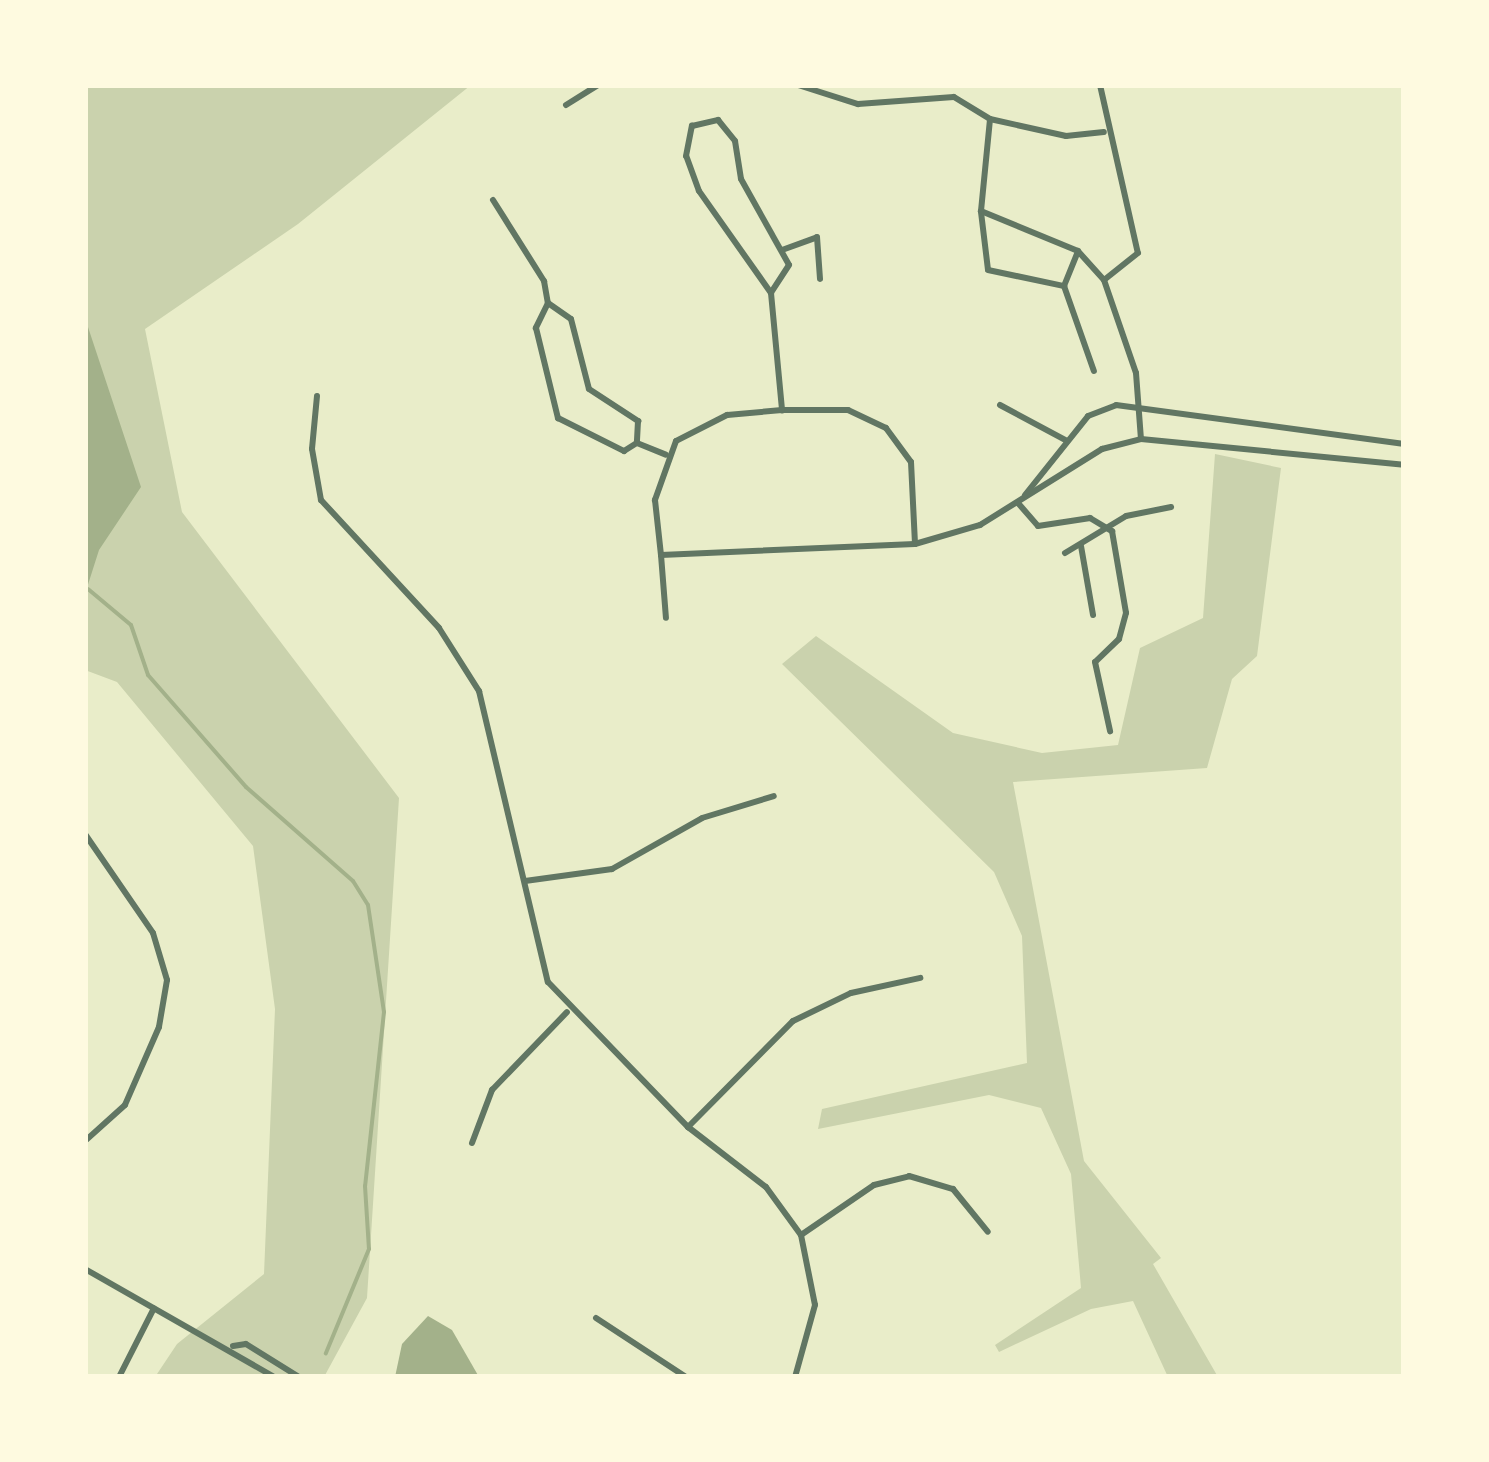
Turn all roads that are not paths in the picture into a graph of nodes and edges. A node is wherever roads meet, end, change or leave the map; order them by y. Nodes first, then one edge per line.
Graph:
1 (598, 85) edge
2 (798, 85) edge
3 (1100, 85) edge
4 (566, 106) dead end
5 (990, 118) junction
6 (1104, 132) junction
7 (494, 200) dead end
8 (981, 211) junction
9 (782, 250) junction
10 (1078, 251) junction
11 (820, 279) dead end
12 (1104, 280) junction
13 (1064, 286) junction
14 (771, 293) junction
15 (548, 303) junction
16 (1094, 371) dead end
17 (318, 396) dead end
18 (1000, 405) dead end
19 (1138, 405) junction
20 (782, 410) junction
21 (1141, 439) junction
22 (637, 442) junction
23 (1066, 442) junction
24 (1404, 444) edge
25 (666, 455) junction
26 (1404, 465) edge
27 (1018, 504) junction
28 (1170, 507) dead end
29 (1112, 532) junction
30 (915, 544) junction
31 (1081, 546) junction
32 (1065, 553) dead end
33 (661, 555) junction
34 (1093, 615) dead end
35 (666, 618) dead end
36 (1110, 731) dead end
37 (774, 796) dead end
38 (85, 834) edge
39 (525, 881) junction
40 (920, 978) dead end
41 (567, 1012) junction
42 (688, 1127) junction
43 (85, 1141) edge
44 (472, 1143) dead end
45 (988, 1232) dead end
46 (801, 1234) junction
47 (85, 1269) edge
48 (154, 1308) junction
49 (596, 1318) dead end
50 (232, 1346) junction
51 (119, 1377) edge
52 (274, 1377) edge
53 (299, 1377) edge
54 (686, 1377) edge
55 (795, 1377) edge

1 - 4 street
2 - 5 street
3 - 6 street
5 - 6 street
5 - 8 street
6 - 12 street
7 - 15 street
8 - 10 street
8 - 13 street
9 - 11 street
9 - 14 street
9 - 14 street
10 - 12 street
10 - 13 street
12 - 19 street
13 - 16 street
14 - 20 street
15 - 22 street
15 - 22 street
17 - 39 street
18 - 23 street
19 - 21 street
19 - 23 street
19 - 24 street
20 - 25 street
20 - 30 street
21 - 26 street
21 - 27 street
22 - 25 street
23 - 27 street
25 - 33 street
27 - 29 street
27 - 30 street
28 - 29 street
29 - 31 street
29 - 36 street
30 - 33 street
31 - 32 street
31 - 34 street
33 - 35 street
37 - 39 street
38 - 43 street
39 - 41 street
40 - 42 street
41 - 42 street
41 - 44 street
42 - 46 street
45 - 46 street
46 - 55 street
47 - 48 street
48 - 50 street
48 - 51 street
49 - 54 street
50 - 52 street
50 - 53 street

